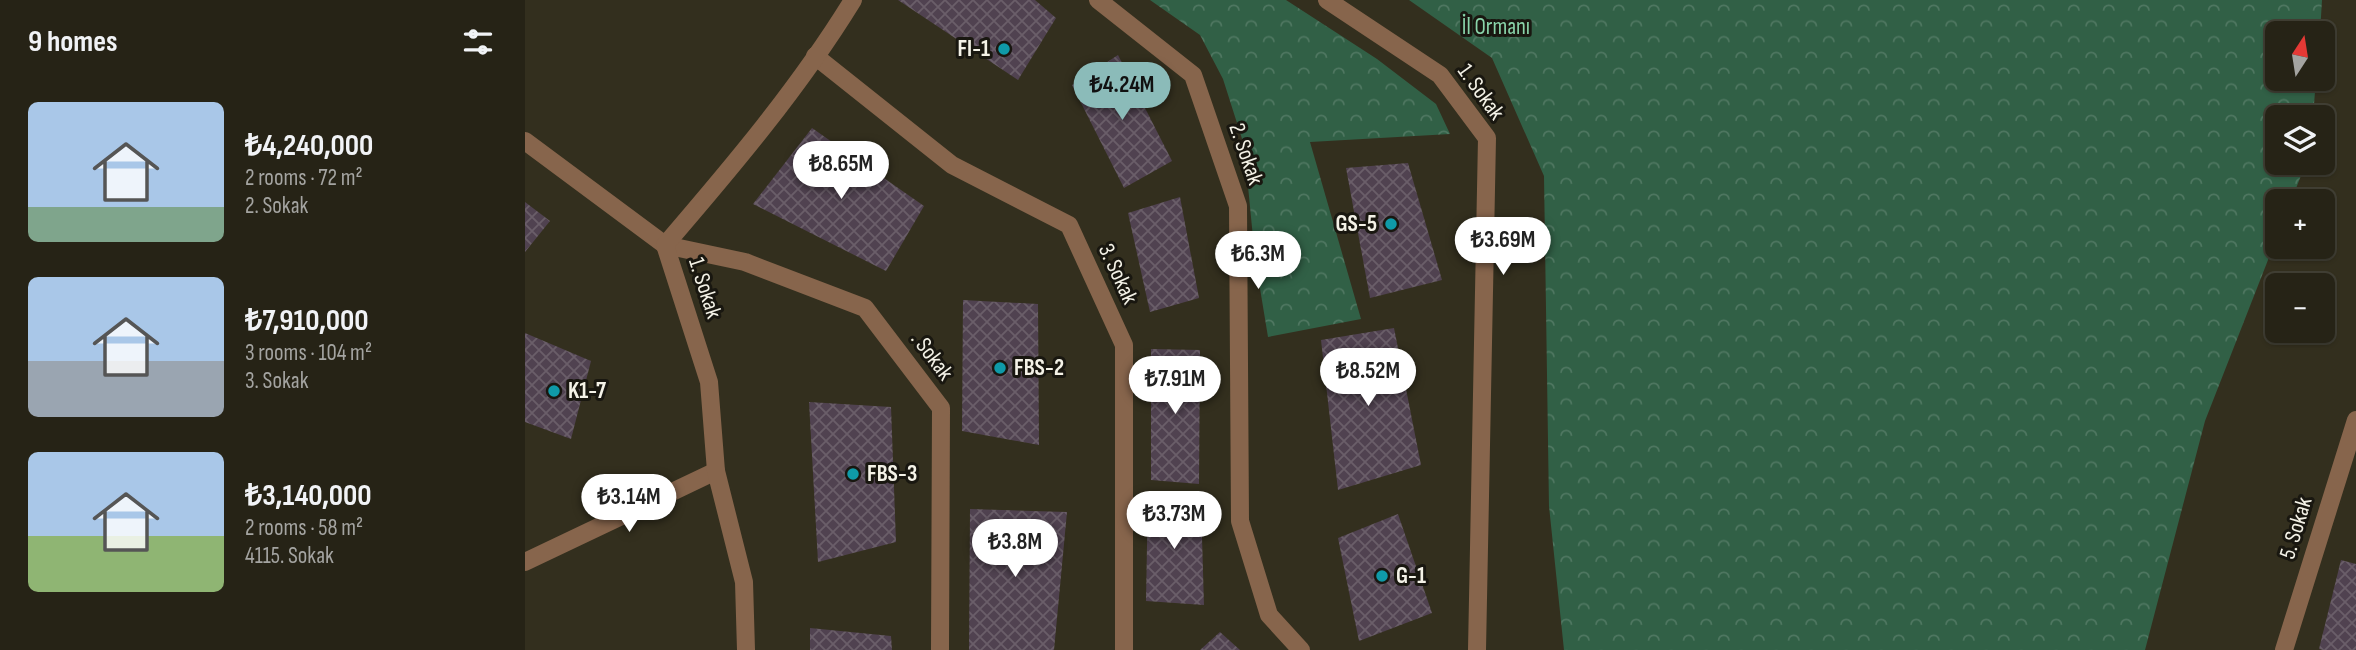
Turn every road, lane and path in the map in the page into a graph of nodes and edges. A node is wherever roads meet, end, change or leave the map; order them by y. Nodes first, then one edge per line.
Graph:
1 (853, 0) edge
2 (1098, 0) edge
3 (1327, 0) edge
4 (815, 56) junction
5 (525, 141) edge
6 (665, 245) junction
7 (2356, 420) edge
8 (716, 471) junction
9 (525, 562) edge
10 (746, 650) edge
11 (940, 650) edge
12 (1124, 650) edge
13 (1301, 650) edge
14 (1477, 650) edge
15 (2284, 650) edge

1 - 4 street, 1. Sokak
2 - 13 street, 2. Sokak
3 - 14 street, 1. Sokak
4 - 6 street, 1. Sokak
4 - 12 street, 3. Sokak
5 - 6 street
6 - 8 street, 1. Sokak
6 - 11 street, . Sokak
7 - 15 street, 5. Sokak
8 - 9 street
8 - 10 street, 1. Sokak

